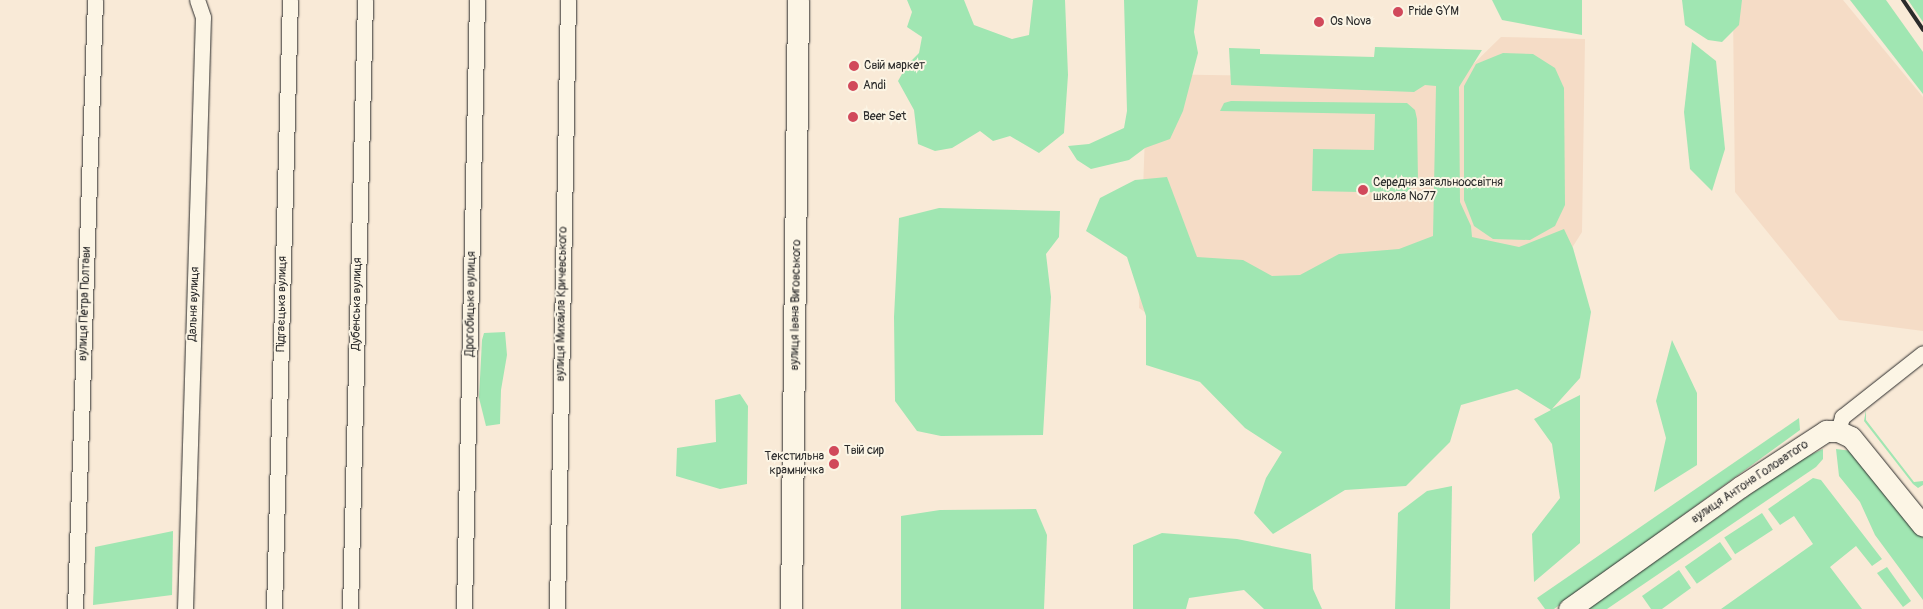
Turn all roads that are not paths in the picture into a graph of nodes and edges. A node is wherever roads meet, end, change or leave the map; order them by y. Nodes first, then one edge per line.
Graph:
1 (95, 0) edge
2 (197, 0) edge
3 (290, 0) edge
4 (365, 0) edge
5 (477, 0) edge
6 (568, 0) edge
7 (798, 0) edge
8 (1923, 353) edge
9 (1838, 431) junction
10 (1923, 526) edge
11 (75, 609) edge
12 (185, 609) edge
13 (274, 609) edge
14 (350, 609) edge
15 (464, 609) edge
16 (557, 609) edge
17 (791, 609) edge
18 (1569, 609) edge

1 - 11 street, вулиця Петра Полтави
2 - 12 street, Дальня вулиця
3 - 13 street, Підгаєцька вулиця
4 - 14 street, Дубенська вулиця
5 - 15 street, Дрогобицька вулиця
6 - 16 street, вулиця Михайла Кричевського
7 - 17 main road, вулиця Івана Виговського
8 - 9 street
9 - 10 main road
9 - 18 main road, вулиця Антона Головатого

